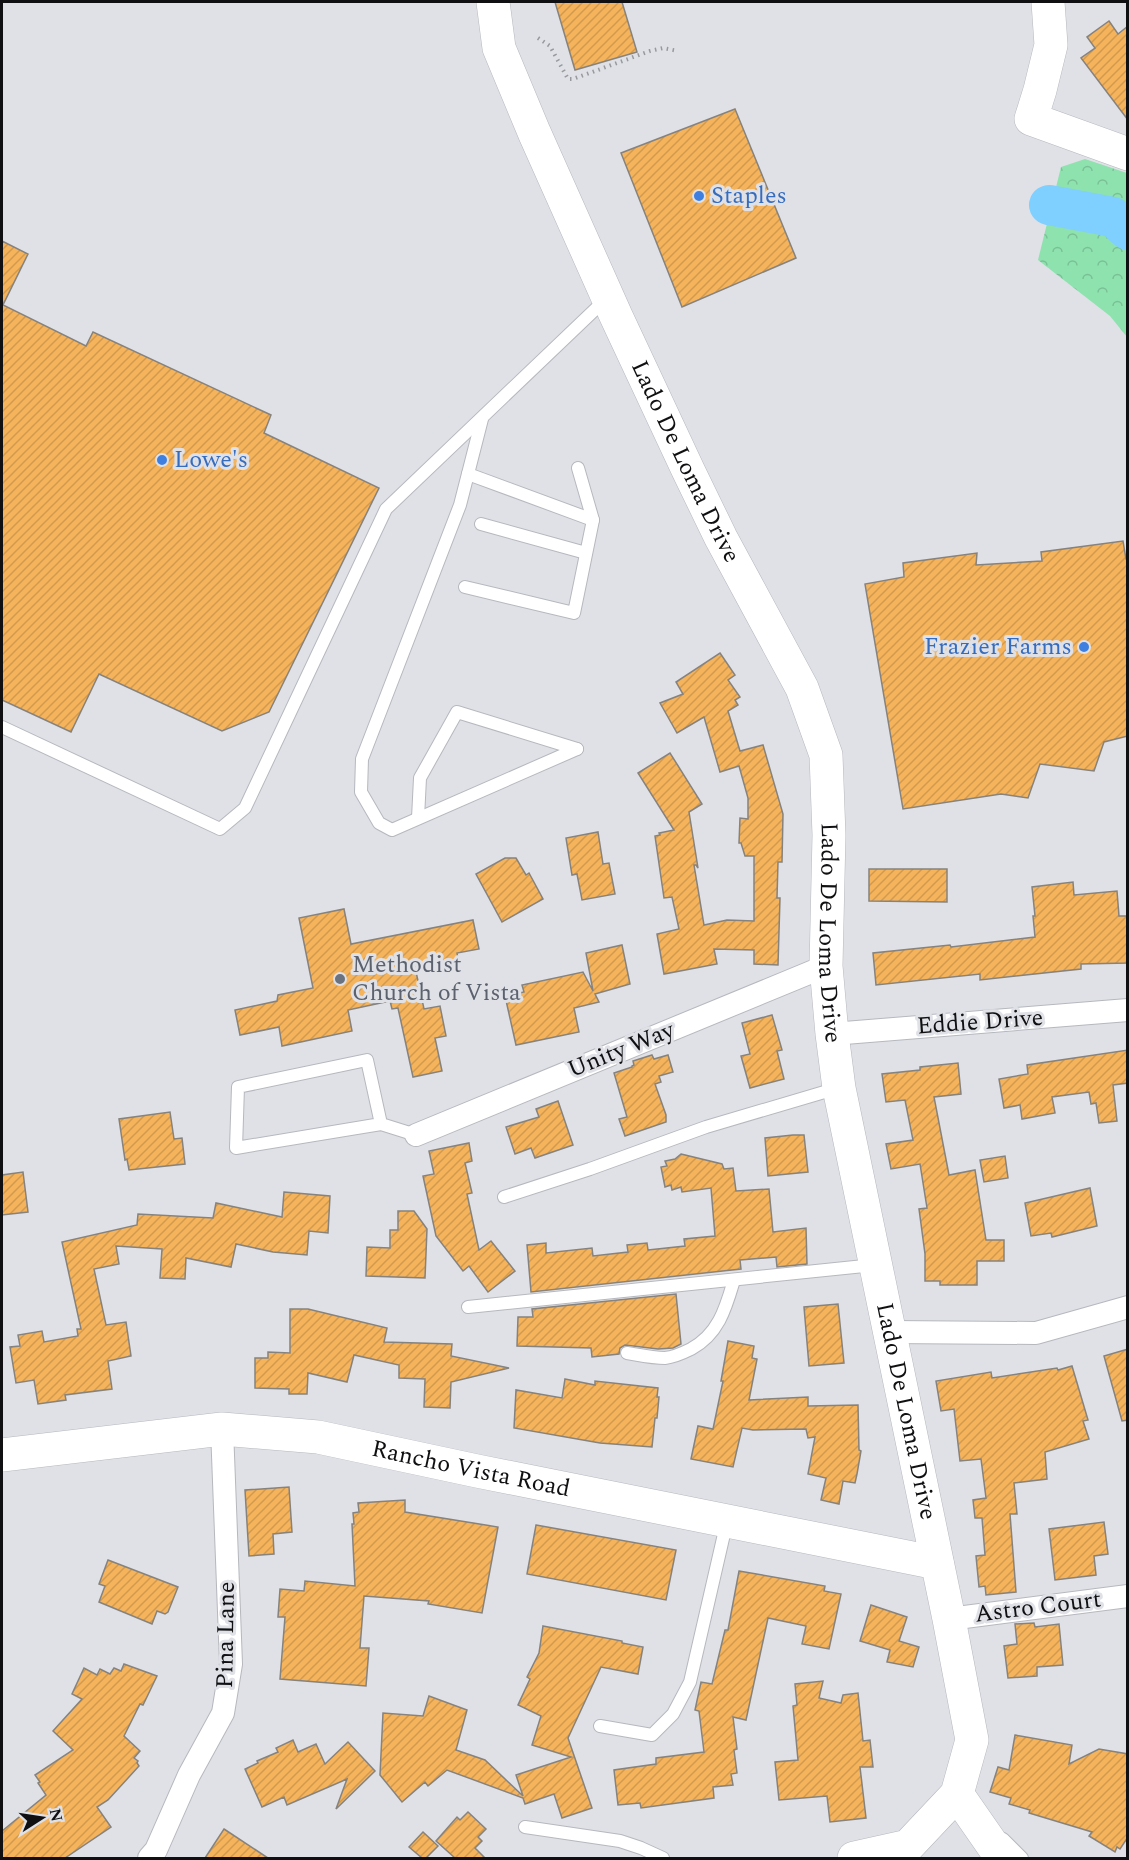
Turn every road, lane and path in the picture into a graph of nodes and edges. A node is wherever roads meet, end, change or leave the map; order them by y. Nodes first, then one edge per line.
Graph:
1 (493, 2) edge
2 (1048, 2) edge
3 (538, 38) dead end
4 (678, 51) dead end
5 (1128, 154) edge
6 (608, 298) junction
7 (482, 417) junction
8 (578, 468) dead end
9 (468, 474) junction
10 (593, 520) junction
11 (481, 524) dead end
12 (586, 553) junction
13 (465, 587) dead end
14 (2, 727) edge
15 (418, 818) junction
16 (826, 966) junction
17 (1128, 1010) edge
18 (832, 1034) junction
19 (839, 1088) junction
20 (381, 1124) junction
21 (416, 1135) joint
22 (504, 1197) dead end
23 (875, 1265) junction
24 (734, 1280) junction
25 (468, 1307) dead end
26 (1128, 1307) edge
27 (889, 1332) junction
28 (627, 1353) dead end
29 (222, 1429) junction
30 (2, 1455) edge
31 (727, 1520) junction
32 (937, 1563) junction
33 (1128, 1596) edge
34 (949, 1618) junction
35 (600, 1726) dead end
36 (957, 1794) junction
37 (525, 1827) dead end
38 (149, 1858) edge
39 (663, 1858) edge
40 (854, 1858) edge
41 (999, 1858) edge
42 (1022, 1858) edge

1 - 6 street, Lado De Loma Drive
2 - 5 street
3 - 4 path
6 - 7 lane
6 - 16 street, Lado De Loma Drive
7 - 9 lane
7 - 14 lane
8 - 10 lane
9 - 10 lane
9 - 15 lane
10 - 12 lane
11 - 12 lane
12 - 13 lane
15 - 15 lane
16 - 18 street, Lado De Loma Drive
16 - 21 street, Unity Way
17 - 18 street, Eddie Drive
18 - 19 street, Lado De Loma Drive
19 - 22 lane
19 - 23 street, Lado De Loma Drive
20 - 20 lane
20 - 21 lane
23 - 24 lane
23 - 27 street, Lado De Loma Drive
24 - 25 lane
24 - 28 lane
26 - 27 street
27 - 32 street, Lado De Loma Drive
29 - 30 street, Rancho Vista Road
29 - 31 street, Rancho Vista Road
29 - 38 street, Pina Lane
31 - 32 street, Rancho Vista Road
31 - 35 lane
32 - 34 street, Lado De Loma Drive
33 - 34 street, Astro Court
34 - 36 street, Lado De Loma Drive
36 - 40 street, Lado De Loma Drive
36 - 41 street
36 - 42 lane
37 - 39 lane

